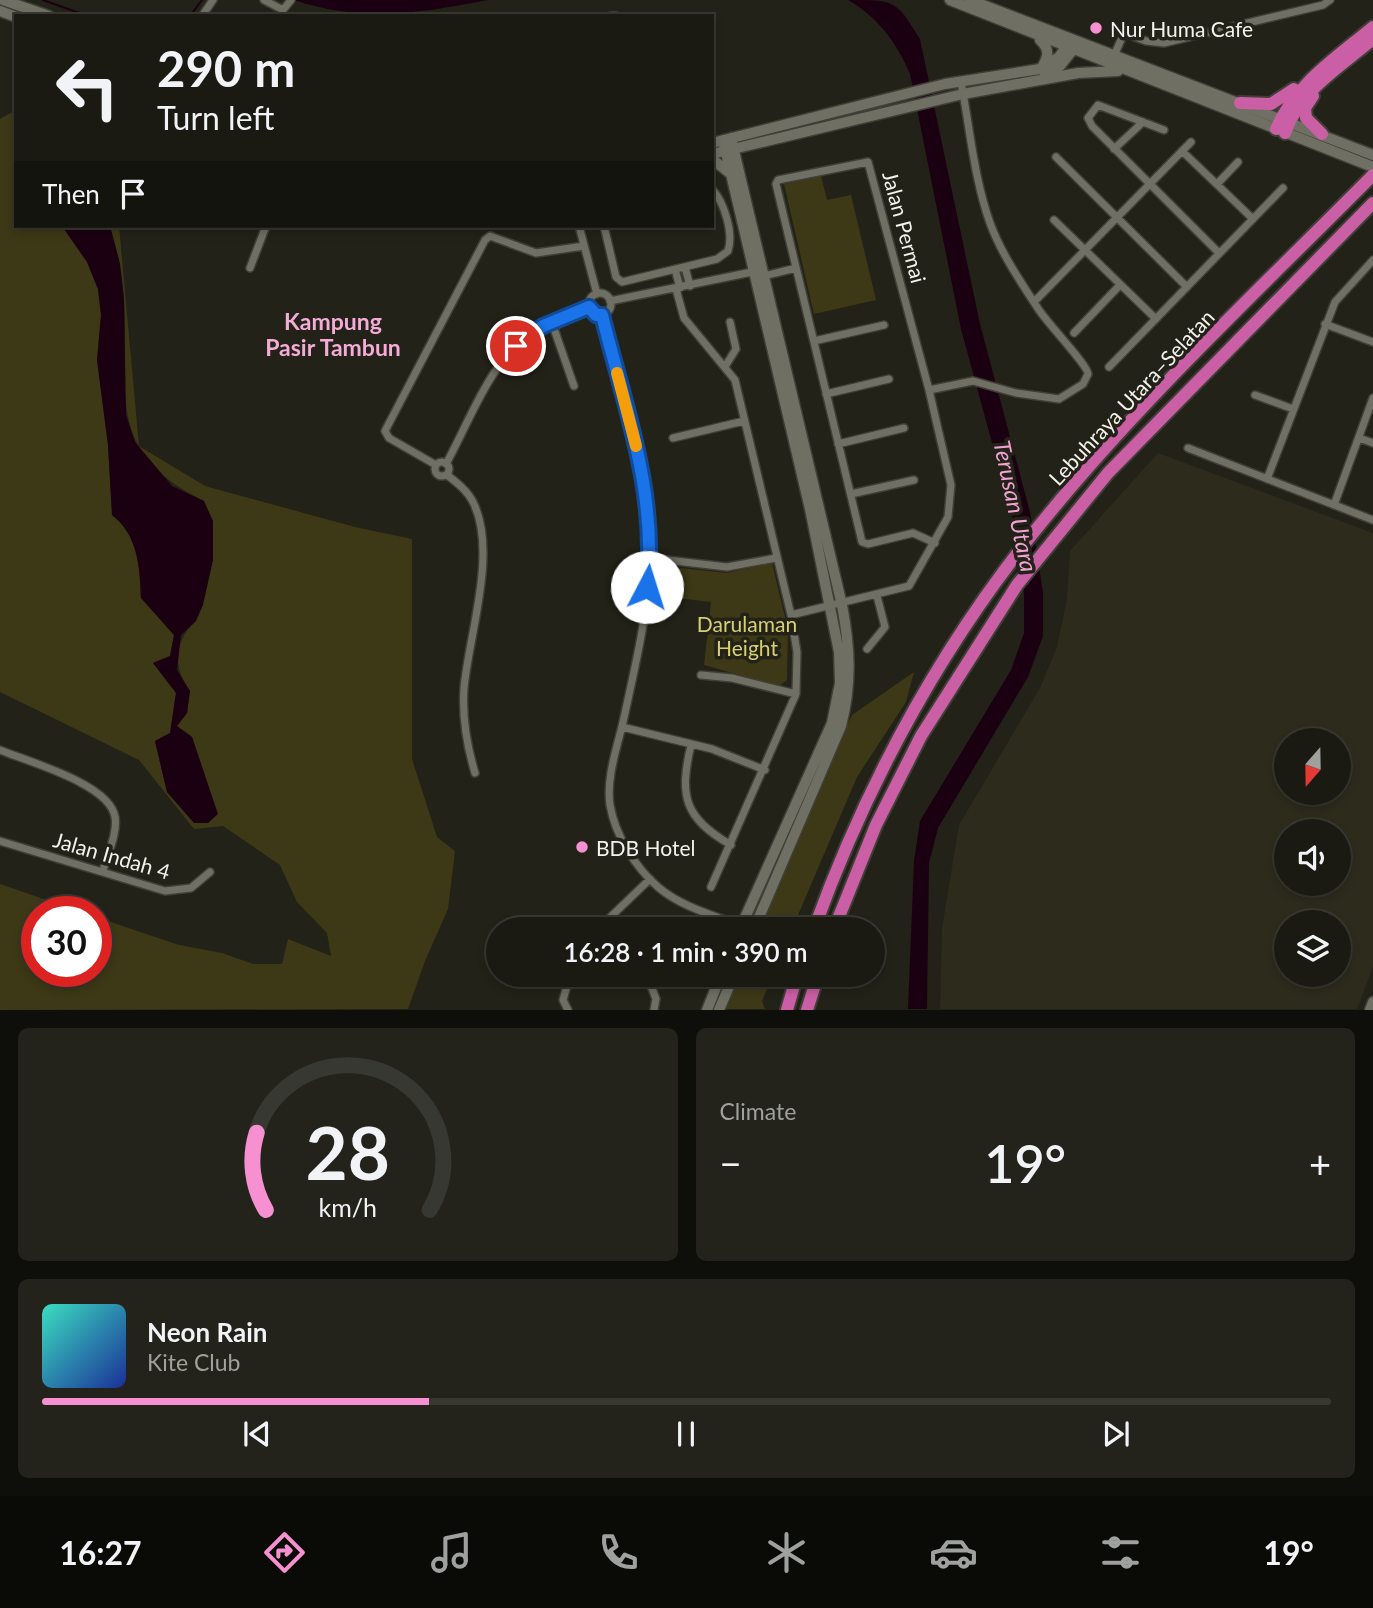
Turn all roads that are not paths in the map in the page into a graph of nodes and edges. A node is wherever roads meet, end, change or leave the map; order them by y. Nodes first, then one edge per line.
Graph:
1 (3, 0) edge
2 (264, 0) edge
3 (291, 0) edge
4 (950, 0) edge
5 (970, 0) edge
6 (1330, 0) edge
7 (43, 14) edge
8 (1373, 27) edge
9 (1034, 36) junction
10 (1373, 40) edge
11 (1072, 45) junction
12 (1356, 48) junction
13 (1112, 60) junction
14 (1041, 69) junction
15 (1129, 72) junction
16 (1033, 80) junction
17 (961, 82) junction
18 (963, 94) junction
19 (1240, 103) junction
20 (1143, 122) junction
21 (1283, 126) junction
22 (1164, 130) dead end
23 (1322, 134) junction
24 (1191, 142) dead end
25 (714, 143) edge
26 (729, 144) junction
27 (1114, 149) junction
28 (1182, 151) junction
29 (714, 153) edge
30 (1373, 155) edge
31 (1056, 158) dead end
32 (714, 160) edge
33 (1238, 162) dead end
34 (1373, 167) edge
35 (732, 174) junction
36 (1373, 175) edge
37 (1150, 184) junction
38 (1217, 184) junction
39 (1283, 188) dead end
40 (714, 192) edge
41 (1373, 203) edge
42 (741, 212) junction
43 (725, 216) junction
44 (1118, 217) junction
45 (1253, 219) junction
46 (1055, 220) dead end
47 (266, 228) edge
48 (580, 228) edge
49 (604, 228) edge
50 (584, 246) junction
51 (1084, 251) junction
52 (1219, 253) junction
53 (1373, 260) edge
54 (685, 267) junction
55 (250, 268) dead end
56 (796, 268) junction
57 (675, 269) junction
58 (760, 273) junction
59 (1120, 285) junction
60 (690, 286) junction
61 (1187, 287) junction
62 (678, 289) junction
63 (597, 294) junction
64 (610, 301) junction
65 (1034, 302) junction
66 (589, 307) junction
67 (602, 315) junction
68 (1156, 319) junction
69 (730, 322) dead end
70 (552, 323) junction
71 (1325, 324) junction
72 (884, 325) dead end
73 (1074, 333) dead end
74 (814, 341) junction
75 (1373, 342) edge
76 (726, 365) junction
77 (1109, 367) dead end
78 (889, 379) dead end
79 (574, 386) dead end
80 (929, 390) junction
81 (826, 394) junction
82 (1255, 395) dead end
83 (1373, 398) edge
84 (1293, 409) junction
85 (744, 421) junction
86 (904, 428) dead end
87 (673, 438) dead end
88 (1359, 438) junction
89 (838, 443) junction
90 (1373, 443) edge
91 (1188, 448) dead end
92 (446, 464) junction
93 (436, 465) junction
94 (447, 474) junction
95 (1267, 479) junction
96 (914, 480) dead end
97 (851, 495) junction
98 (1334, 505) junction
99 (1373, 520) edge
100 (935, 543) junction
101 (650, 558) junction
102 (776, 558) junction
103 (877, 596) junction
104 (836, 606) junction
105 (790, 615) junction
106 (867, 649) dead end
107 (701, 675) dead end
108 (796, 694) junction
109 (622, 727) junction
110 (691, 745) junction
111 (0, 750) edge
112 (765, 770) junction
113 (475, 774) dead end
114 (0, 841) edge
115 (731, 845) junction
116 (103, 871) junction
117 (210, 872) dead end
118 (650, 879) junction
119 (712, 887) dead end
120 (612, 917) edge
121 (720, 917) edge
122 (751, 917) edge
123 (819, 917) edge
124 (839, 917) edge
125 (567, 987) edge
126 (652, 987) edge
127 (716, 987) edge
128 (729, 987) edge
129 (794, 987) edge
130 (814, 987) edge
131 (1373, 1003) edge
132 (568, 1010) edge
133 (654, 1010) edge
134 (707, 1010) edge
135 (719, 1010) edge
136 (787, 1010) edge
137 (807, 1010) edge
138 (1370, 1010) edge

1 - 7 street
2 - 3 street
4 - 9 street
5 - 11 street
6 - 13 street
8 - 12 highway
9 - 11 street
9 - 14 street
10 - 12 highway
11 - 13 street
11 - 14 street
11 - 16 street
12 - 19 highway
12 - 21 highway
12 - 23 highway
13 - 15 street
13 - 19 street
14 - 17 street
15 - 16 street
15 - 21 street
16 - 18 street
17 - 18 street
17 - 26 street
18 - 26 street
18 - 65 street
19 - 21 street
20 - 22 street
20 - 27 street
20 - 27 street
21 - 23 street
21 - 34 street
23 - 30 street
24 - 28 street
25 - 26 street
26 - 29 street
26 - 35 street
26 - 58 street
27 - 37 street
28 - 37 street
28 - 38 street
31 - 44 street
32 - 35 street
33 - 38 street
35 - 42 street
36 - 123 highway, Lebuhraya Utara–Selatan
37 - 44 street
37 - 52 street
38 - 45 street
39 - 45 street
40 - 43 street
41 - 124 highway, Lebuhraya Utara–Selatan
42 - 43 street
42 - 58 street
43 - 54 street
44 - 51 street
44 - 61 street
45 - 52 street
46 - 51 street
47 - 55 street
48 - 50 street
49 - 57 street
50 - 63 street
50 - 93 street
51 - 59 street
51 - 65 street
52 - 61 street
53 - 71 street
54 - 57 street
54 - 60 street
56 - 58 street
56 - 74 street, Jalan Permai
56 - 80 street, Jalan Permai
57 - 62 street
58 - 60 street
58 - 104 street
59 - 68 street
59 - 73 street
60 - 62 street
61 - 68 street
62 - 64 street
62 - 76 street
63 - 64 street
63 - 66 street
64 - 67 street
65 - 80 street
66 - 67 street
66 - 70 street
67 - 101 street
68 - 77 street
69 - 76 street
70 - 79 street
70 - 92 street
71 - 75 street
71 - 84 street
72 - 74 street
74 - 81 street, Jalan Permai
76 - 85 street
78 - 81 street
80 - 100 street, Jalan Permai
81 - 89 street, Jalan Permai
82 - 84 street
83 - 88 street
84 - 95 street
85 - 87 street
85 - 102 street
86 - 89 street
88 - 90 street
88 - 98 street
89 - 97 street, Jalan Permai
91 - 95 street
92 - 93 street
92 - 94 street
93 - 94 street
94 - 113 street
95 - 98 street
96 - 97 street
97 - 100 street, Jalan Permai
98 - 99 street
100 - 103 street, Jalan Permai
101 - 102 street
101 - 109 street
102 - 105 street
103 - 104 street, Jalan Permai
103 - 106 street
104 - 105 street, Jalan Permai
104 - 122 street
105 - 108 street
107 - 108 street
108 - 112 street
109 - 110 street
109 - 118 street
110 - 112 street
110 - 115 street
111 - 116 street
112 - 115 street
114 - 116 street, Jalan Indah 4
115 - 119 street
116 - 117 street, Jalan Indah 4
118 - 120 street
118 - 121 street
125 - 132 street
126 - 133 street
127 - 134 street
128 - 135 street
129 - 136 highway
130 - 137 highway
131 - 138 street

